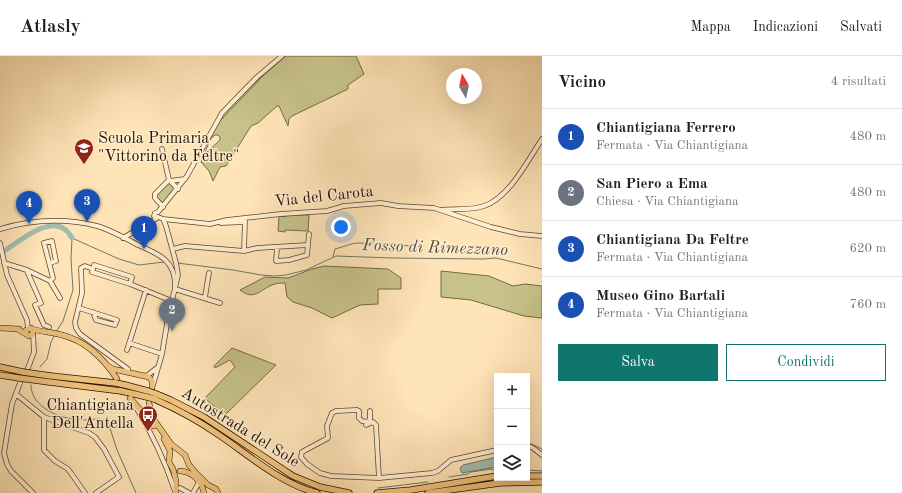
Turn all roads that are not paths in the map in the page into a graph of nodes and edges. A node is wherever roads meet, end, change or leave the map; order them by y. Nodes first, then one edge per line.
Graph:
1 (282, 56) edge
2 (542, 139) edge
3 (162, 149) dead end
4 (185, 179) junction
5 (170, 180) junction
6 (178, 189) junction
7 (163, 207) junction
8 (440, 210) junction
9 (159, 216) junction
10 (244, 220) junction
11 (0, 229) edge
12 (309, 234) dead end
13 (542, 236) edge
14 (123, 238) junction
15 (0, 243) edge
16 (308, 245) junction
17 (277, 248) junction
18 (173, 249) junction
19 (244, 251) junction
20 (3, 260) edge
21 (50, 263) junction
22 (93, 269) junction
23 (26, 270) junction
24 (209, 273) dead end
25 (50, 281) junction
26 (130, 284) junction
27 (175, 288) junction
28 (146, 290) junction
29 (205, 297) junction
30 (60, 298) dead end
31 (172, 301) junction
32 (220, 303) dead end
33 (79, 308) junction
34 (93, 312) junction
35 (0, 328) edge
36 (49, 330) junction
37 (31, 332) junction
38 (129, 343) junction
39 (127, 350) dead end
40 (162, 354) junction
41 (159, 365) junction
42 (107, 366) junction
43 (0, 367) edge
44 (28, 368) dead end
45 (127, 371) junction
46 (0, 375) edge
47 (142, 376) junction
48 (20, 381) junction
49 (117, 381) junction
50 (16, 394) junction
51 (150, 396) junction
52 (131, 398) junction
53 (370, 411) dead end
54 (44, 416) junction
55 (363, 422) junction
56 (530, 446) edge
57 (494, 451) edge
58 (181, 452) junction
59 (542, 455) edge
60 (188, 460) junction
61 (167, 462) junction
62 (173, 469) junction
63 (180, 471) junction
64 (494, 476) edge
65 (530, 476) edge
66 (542, 476) edge
67 (379, 478) junction
68 (176, 481) junction
69 (199, 482) junction
70 (542, 482) edge
71 (210, 487) junction
72 (180, 488) dead end
73 (33, 493) edge
74 (85, 493) edge
75 (96, 493) edge
76 (176, 493) edge
77 (189, 493) edge
78 (193, 493) edge
79 (204, 493) edge
80 (218, 493) edge
81 (317, 493) edge
82 (349, 493) edge
83 (377, 493) edge
84 (428, 493) edge

1 - 4 street
2 - 8 street, Via del Carota
3 - 5 street
4 - 5 street
4 - 6 street
5 - 6 street
5 - 7 street
6 - 7 street
7 - 9 street
8 - 10 street, Via del Carota
8 - 13 street, Via del Carota
9 - 10 street, Via del Carota
9 - 14 street
9 - 18 street
10 - 19 street
11 - 14 street
12 - 16 street
14 - 27 street
15 - 20 street
16 - 17 street
16 - 17 street
17 - 19 street
18 - 19 street
18 - 27 street
20 - 23 street
20 - 37 street
21 - 21 street
21 - 25 street
22 - 26 street
22 - 26 street
22 - 33 street
23 - 25 street
23 - 36 street
24 - 29 street
25 - 30 street
26 - 28 street
27 - 29 street
27 - 31 street
28 - 31 street
28 - 38 street
29 - 32 street
31 - 40 street
33 - 34 street
33 - 45 street
34 - 34 street
35 - 37 main road
36 - 37 main road
36 - 42 main road
37 - 44 street
38 - 39 street
38 - 40 street
40 - 41 street
41 - 47 street
41 - 51 street
42 - 45 main road
42 - 49 main road
43 - 49 highway, Autostrada del Sole, bridge
45 - 47 main road
45 - 49 main road
46 - 48 highway, Autostrada del Sole
47 - 51 main road
48 - 50 street
48 - 52 highway, Autostrada del Sole, bridge
49 - 51 highway, Autostrada del Sole, bridge
50 - 54 street
50 - 73 street
51 - 52 highway, Autostrada del Sole
51 - 52 main road
51 - 58 main road
51 - 81 highway, Autostrada del Sole
51 - 82 highway, Autostrada del Sole
52 - 61 street
52 - 61 main road
53 - 55 street
54 - 74 street
54 - 75 street
55 - 67 street
55 - 67 street
56 - 59 street
57 - 67 street
58 - 60 main road
58 - 61 main road
60 - 63 main road
60 - 71 main road
61 - 62 main road
61 - 76 street
62 - 63 main road
62 - 68 main road
63 - 68 main road
63 - 69 main road
64 - 83 highway
65 - 66 highway
68 - 76 main road
69 - 78 street
69 - 79 main road
70 - 84 highway
71 - 79 main road
71 - 80 main road
72 - 77 street

